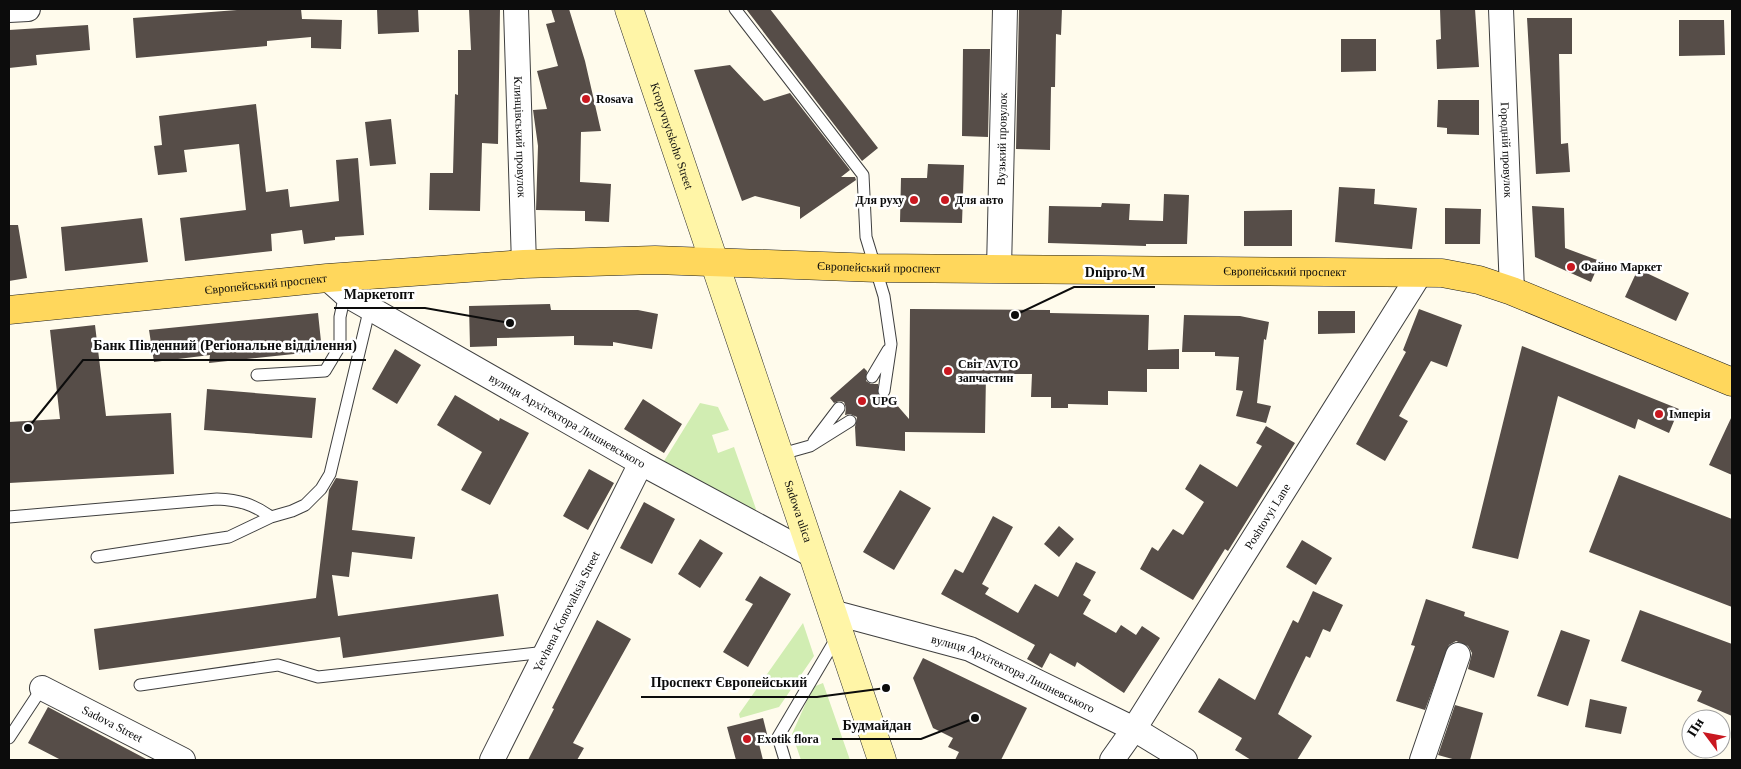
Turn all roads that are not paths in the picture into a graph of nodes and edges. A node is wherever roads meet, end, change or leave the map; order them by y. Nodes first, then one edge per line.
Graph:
1 (28, 9) edge
2 (516, 9) edge
3 (629, 9) edge
4 (736, 9) edge
5 (1005, 9) edge
6 (1501, 9) edge
7 (9, 10) edge
8 (713, 262) junction
9 (524, 264) junction
10 (877, 268) junction
11 (999, 269) junction
12 (1421, 272) junction
13 (336, 286) junction
14 (1512, 291) junction
15 (370, 307) junction
16 (9, 310) edge
17 (891, 344) junction
18 (256, 374) dead end
19 (872, 377) dead end
20 (1732, 382) edge
21 (884, 391) dead end
22 (839, 408) dead end
23 (850, 421) dead end
24 (810, 446) junction
25 (778, 455) junction
26 (641, 463) junction
27 (9, 517) edge
28 (271, 517) junction
29 (812, 555) junction
30 (97, 557) dead end
31 (835, 624) junction
32 (546, 652) junction
33 (1458, 655) dead end
34 (140, 685) dead end
35 (42, 688) joint
36 (1134, 729) junction
37 (9, 738) edge
38 (183, 760) edge
39 (492, 760) edge
40 (786, 760) edge
41 (882, 760) edge
42 (1112, 760) edge
43 (1185, 760) edge
44 (1422, 760) edge

1 - 7 street
2 - 9 street, Клинцівський провулок
3 - 8 main road, Kropyvnytskoho Street
4 - 10 lane
5 - 11 street, Вузький провулок
6 - 14 street, Городній провулок
8 - 9 main road, Європейський проспект
8 - 10 main road, Європейський проспект
8 - 25 main road, Sadowa ulica
9 - 13 main road, Європейський проспект
10 - 11 main road, Європейський проспект
10 - 17 lane
11 - 12 main road, Європейський проспект
12 - 14 main road, Європейський проспект
12 - 36 street, Poshtovyi Lane
13 - 15 street, вулиця Архітектора Лишневського
13 - 16 main road, Європейський проспект
13 - 18 lane
14 - 20 main road, Європейський проспект
15 - 26 street, вулиця Архітектора Лишневського
15 - 28 lane
17 - 19 lane
17 - 21 lane
22 - 24 lane
23 - 24 lane
24 - 25 lane
25 - 29 main road, Sadowa ulica
26 - 29 street, вулиця Архітектора Лишневського
26 - 32 street, Yevhena Konovaltsia Street
27 - 28 lane
28 - 30 lane
29 - 31 main road, Sadowa ulica
31 - 36 street, вулиця Архітектора Лишневського
31 - 40 lane
31 - 41 main road, Sadowa ulica
32 - 34 lane
32 - 39 street, Yevhena Konovaltsia Street
33 - 44 street
35 - 37 lane
35 - 38 street, Sadova Street
36 - 42 street, Poshtovyi Lane
36 - 43 street, вулиця Архітектора Лишневського

